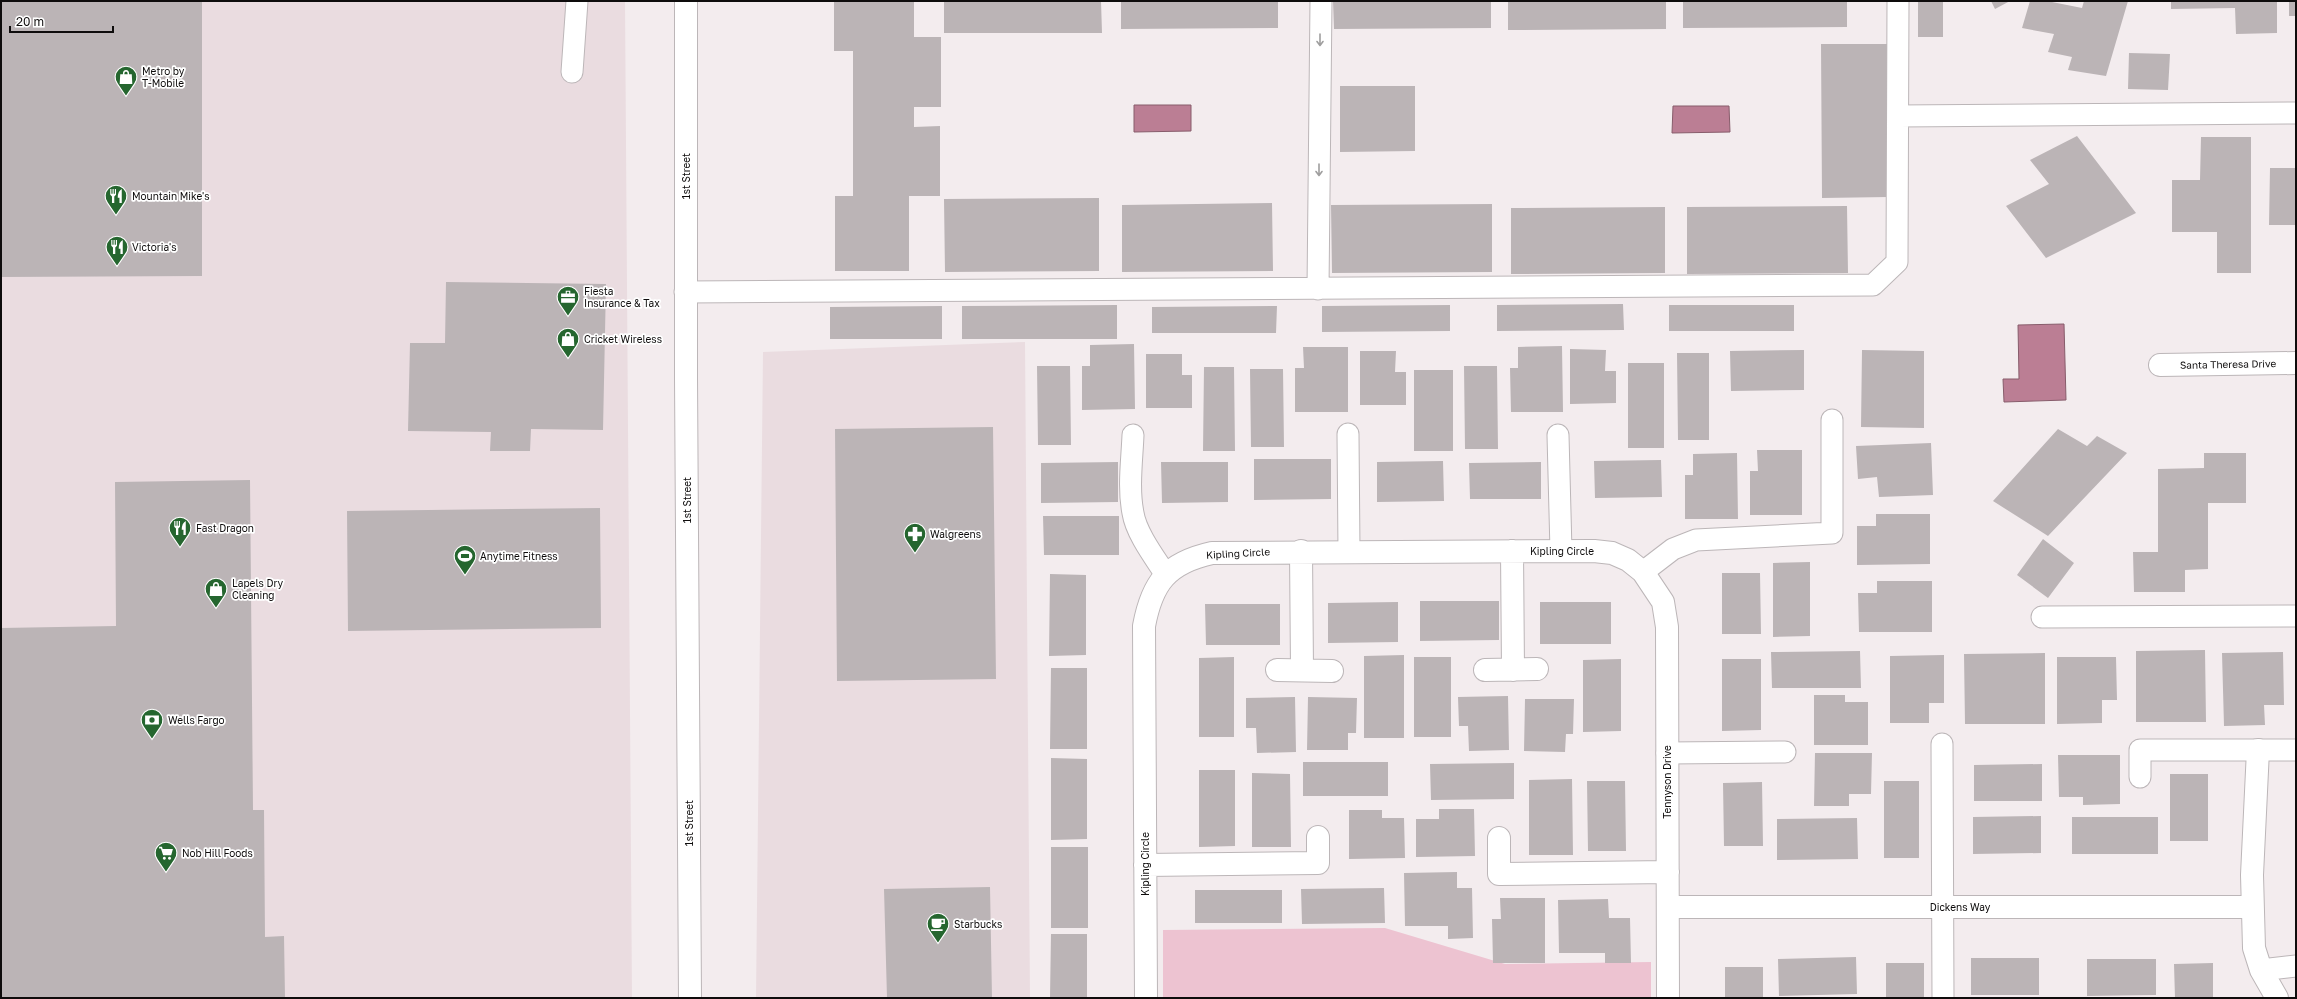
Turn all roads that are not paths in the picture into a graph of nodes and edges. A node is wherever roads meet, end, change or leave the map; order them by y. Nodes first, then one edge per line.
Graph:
1 (577, 1) edge
2 (686, 1) edge
3 (1321, 1) edge
4 (1898, 1) edge
5 (572, 72) dead end
6 (2296, 112) edge
7 (1898, 116) junction
8 (1318, 289) junction
9 (686, 292) junction
10 (2296, 363) edge
11 (2160, 365) dead end
12 (1832, 420) dead end
13 (1348, 434) dead end
14 (1133, 435) dead end
15 (1558, 435) dead end
16 (1301, 551) junction
17 (1349, 551) junction
18 (1512, 551) junction
19 (1561, 551) junction
20 (1643, 572) junction
21 (1166, 575) junction
22 (2296, 616) edge
23 (2042, 617) dead end
24 (1537, 669) dead end
25 (1277, 670) dead end
26 (1302, 670) junction
27 (1486, 670) dead end
28 (1513, 670) junction
29 (1332, 671) dead end
30 (1942, 744) dead end
31 (2258, 750) junction
32 (2296, 750) edge
33 (1785, 752) dead end
34 (1667, 753) junction
35 (2140, 777) dead end
36 (1318, 837) dead end
37 (1499, 838) dead end
38 (1145, 865) junction
39 (1668, 872) junction
40 (1668, 907) junction
41 (1943, 907) junction
42 (2251, 907) junction
43 (2296, 966) edge
44 (2261, 970) junction
45 (690, 998) edge
46 (1146, 998) edge
47 (1668, 998) edge
48 (1943, 998) edge
49 (2277, 998) edge

1 - 5 lane
2 - 9 street, 1st Street
3 -> 8 lane
4 - 7 lane
6 - 7 lane
7 - 8 lane
8 - 9 lane
9 - 45 street, 1st Street
10 - 11 street, Santa Theresa Drive
12 - 20 lane
13 - 17 lane
14 - 21 lane
15 - 19 lane
16 - 17 street, Kipling Circle
16 - 21 street, Kipling Circle
16 - 26 street
17 - 18 street, Kipling Circle
18 - 19 street, Kipling Circle
18 - 28 street
19 - 20 street, Kipling Circle
20 - 34 street, Tennyson Drive
21 - 38 street, Kipling Circle
22 - 23 lane
24 - 28 street
25 - 26 street
26 - 29 street
27 - 28 street
30 - 41 lane
31 - 32 lane
31 - 35 lane
31 - 42 street
33 - 34 lane
34 - 39 street, Tennyson Drive
36 - 38 street
37 - 39 street
38 - 46 street, Kipling Circle
39 - 40 street, Tennyson Drive
40 - 41 street, Dickens Way
40 - 47 street, Tennyson Drive
41 - 42 street, Dickens Way
41 - 48 lane
42 - 44 street
43 - 44 lane
44 - 49 street

